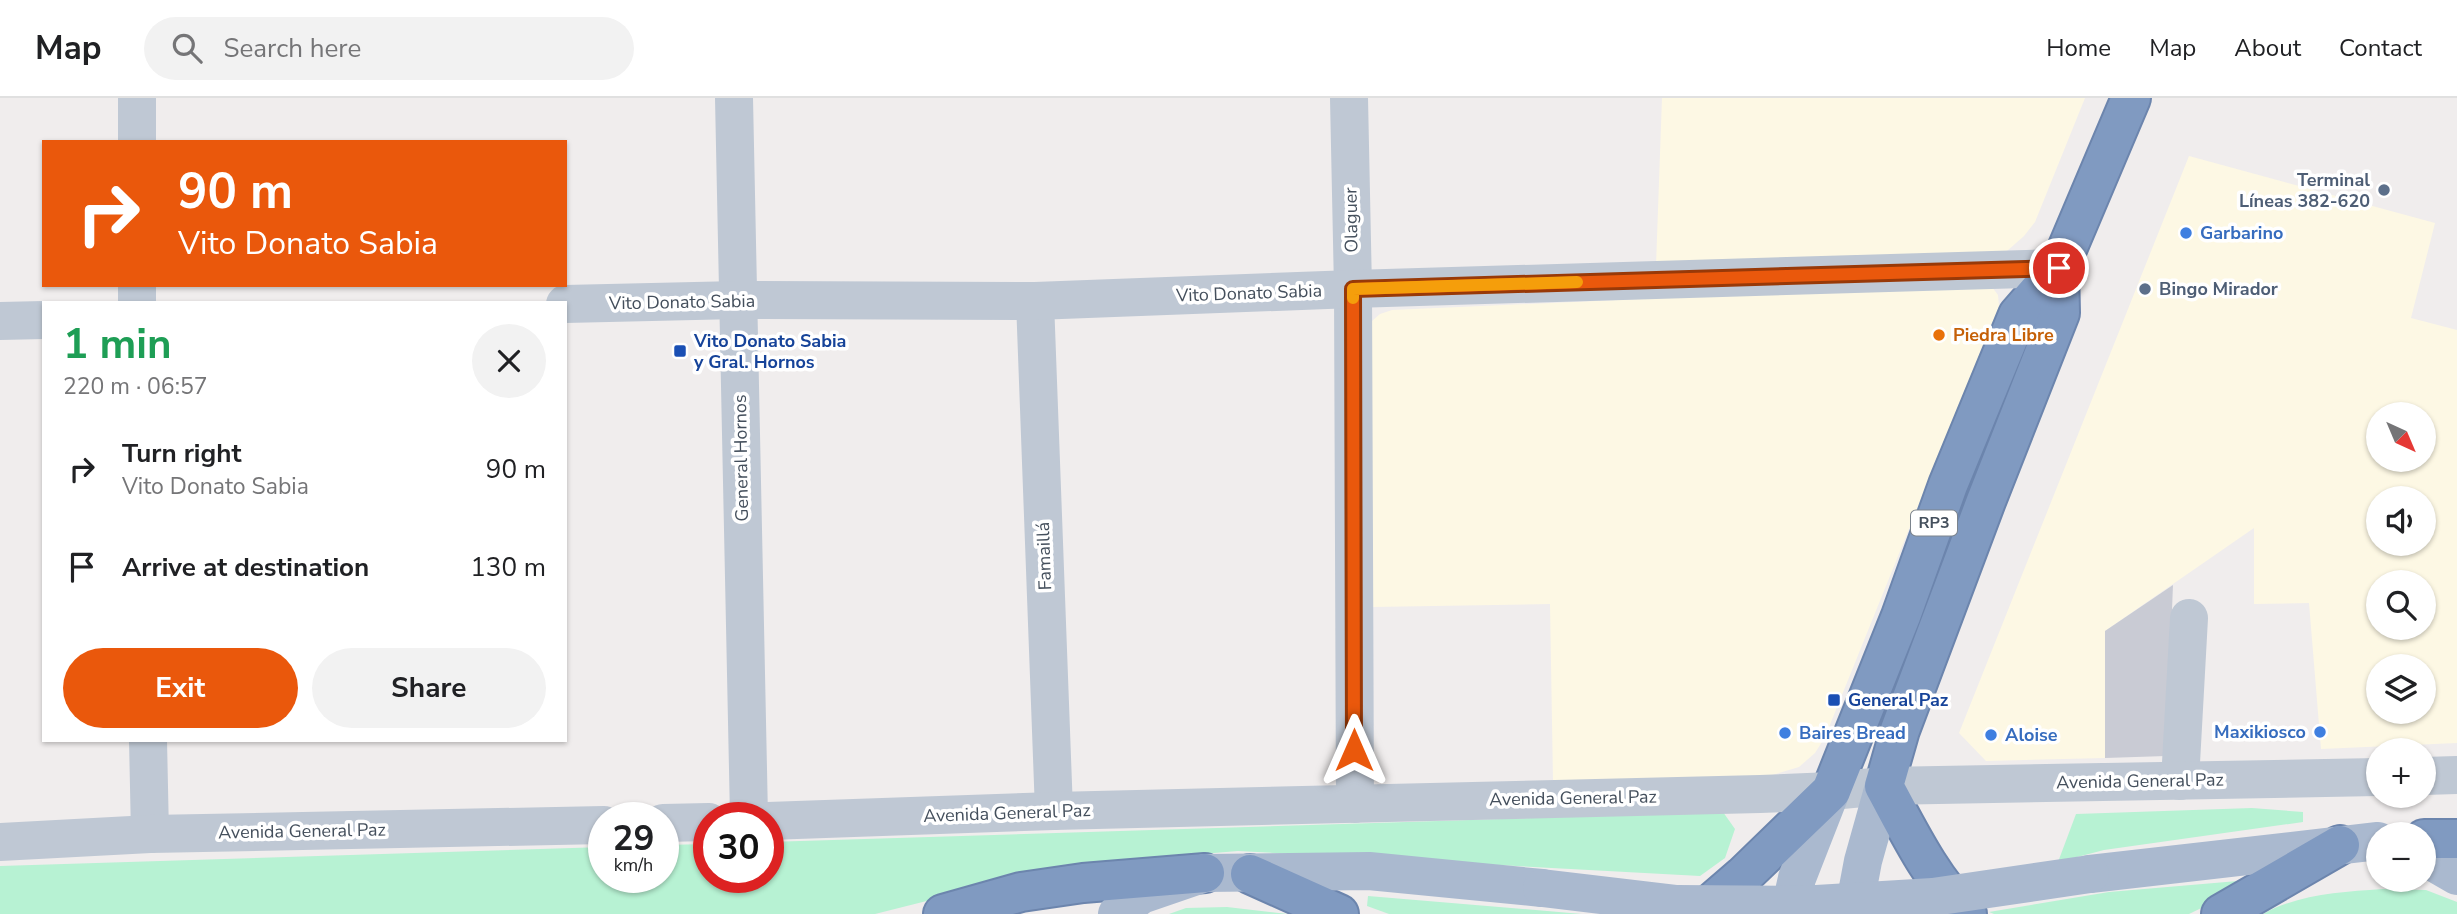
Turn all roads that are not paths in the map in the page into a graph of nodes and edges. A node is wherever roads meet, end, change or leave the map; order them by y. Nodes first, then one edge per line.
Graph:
1 (137, 98) edge
2 (734, 98) edge
3 (1349, 98) edge
4 (2131, 98) edge
5 (137, 140) edge
6 (2059, 268) junction
7 (1353, 289) junction
8 (738, 300) junction
9 (1035, 301) junction
10 (567, 304) edge
11 (42, 320) edge
12 (0, 321) edge
13 (2189, 618) dead end
14 (148, 742) edge
15 (2457, 775) edge
16 (2436, 776) edge
17 (2366, 777) edge
18 (2180, 781) junction
19 (1884, 786) junction
20 (1831, 791) junction
21 (749, 802) edge
22 (1355, 804) junction
23 (1054, 811) junction
24 (784, 820) edge
25 (588, 825) edge
26 (150, 834) junction
27 (2436, 839) edge
28 (2457, 839) edge
29 (0, 842) edge
30 (2366, 842) edge
31 (2340, 845) junction
32 (2436, 864) edge
33 (1205, 873) junction
34 (1250, 874) junction
35 (2457, 876) edge
36 (943, 914) edge
37 (1117, 914) edge
38 (1339, 914) edge
39 (1699, 914) edge
40 (1789, 914) edge
41 (1853, 914) edge
42 (1967, 914) edge
43 (2221, 914) edge

1 - 5 street
2 - 8 street, General Hornos
3 - 7 street, Olaguer
4 - 6 highway, RP3
6 - 7 street, Vito Donato Sabia
6 - 19 highway, RP3
6 - 20 highway, RP3
7 - 9 street, Vito Donato Sabia
7 - 22 street, Olaguer
8 - 9 street, Vito Donato Sabia
8 - 10 street, Vito Donato Sabia
8 - 21 street, General Hornos
9 - 23 street, Famaillá
11 - 12 street
13 - 18 street
14 - 26 street
15 - 16 street
17 - 18 street, Avenida General Paz
18 - 19 street, Avenida General Paz
19 - 20 street, Avenida General Paz
19 - 41 main road
19 - 42 highway
20 - 22 street, Avenida General Paz
20 - 39 highway
20 - 40 main road
22 - 23 street, Avenida General Paz
23 - 24 street, Avenida General Paz
25 - 26 street, Avenida General Paz
26 - 29 street, Avenida General Paz
27 - 28 highway
30 - 31 main road
31 - 34 main road, bridge
31 - 43 highway
32 - 35 main road
33 - 34 main road
33 - 36 highway
33 - 37 main road
34 - 38 highway

